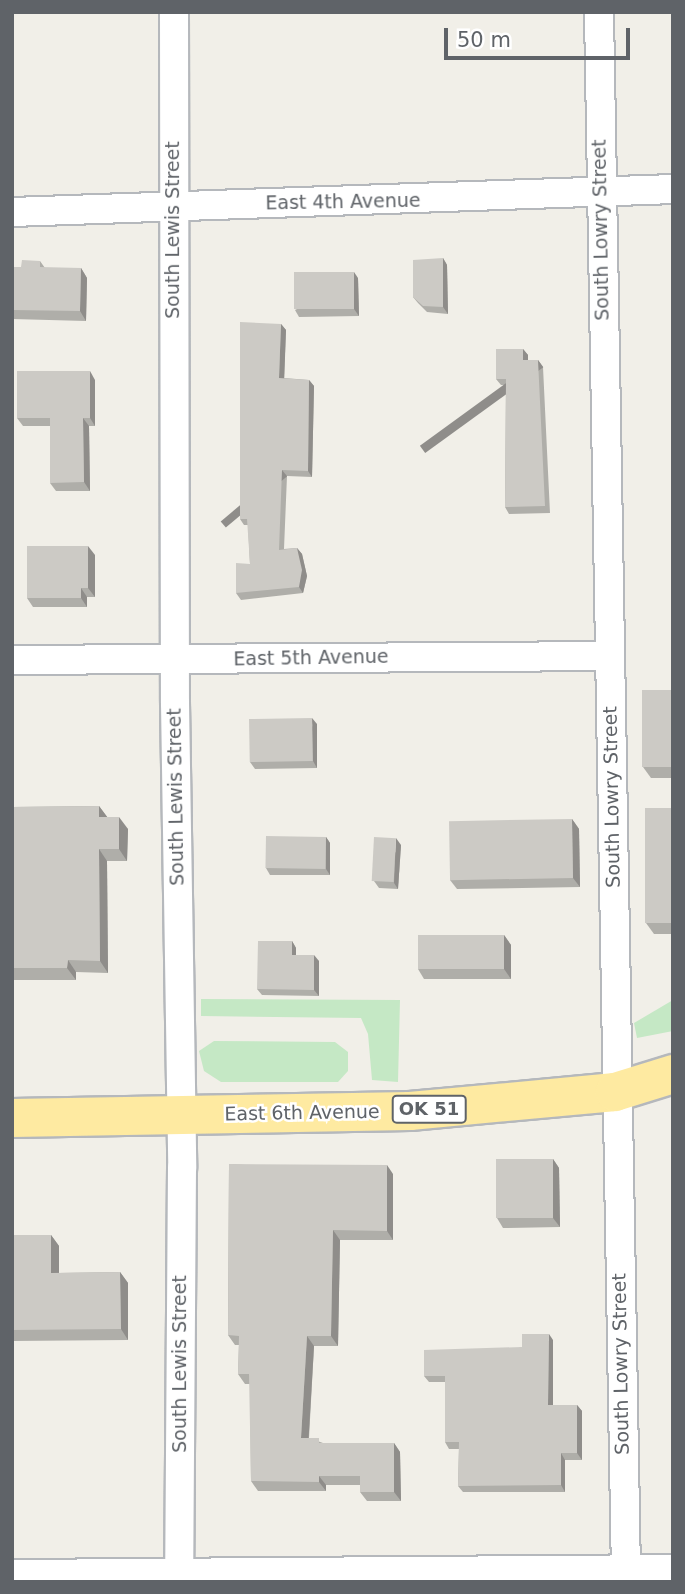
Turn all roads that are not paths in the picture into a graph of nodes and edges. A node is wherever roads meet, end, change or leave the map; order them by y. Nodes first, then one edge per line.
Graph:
1 (174, 12) edge
2 (598, 12) edge
3 (673, 189) edge
4 (600, 193) junction
5 (173, 207) junction
6 (12, 212) edge
7 (610, 656) junction
8 (175, 659) junction
9 (12, 660) edge
10 (673, 1074) edge
11 (615, 1092) junction
12 (181, 1114) junction
13 (12, 1118) edge
14 (673, 1569) edge
15 (12, 1574) edge
16 (179, 1576) edge
17 (626, 1576) edge

1 - 5 street, South Lewis Street
2 - 4 street, South Lowry Street
3 - 4 street, East 4th Avenue
4 - 5 street, East 4th Avenue
4 - 7 street, South Lowry Street
5 - 6 street, East 4th Avenue
5 - 8 street, South Lewis Street
7 - 8 street, East 5th Avenue
7 - 11 street, South Lowry Street
8 - 9 street, East 5th Avenue
8 - 12 street, South Lewis Street
10 - 11 highway, East 6th Avenue / OK 51
11 - 12 highway, East 6th Avenue / OK 51
11 - 17 street, South Lowry Street
12 - 13 highway, East 6th Avenue / OK 51
12 - 16 street, South Lewis Street
14 - 17 street
15 - 16 street
16 - 17 street

